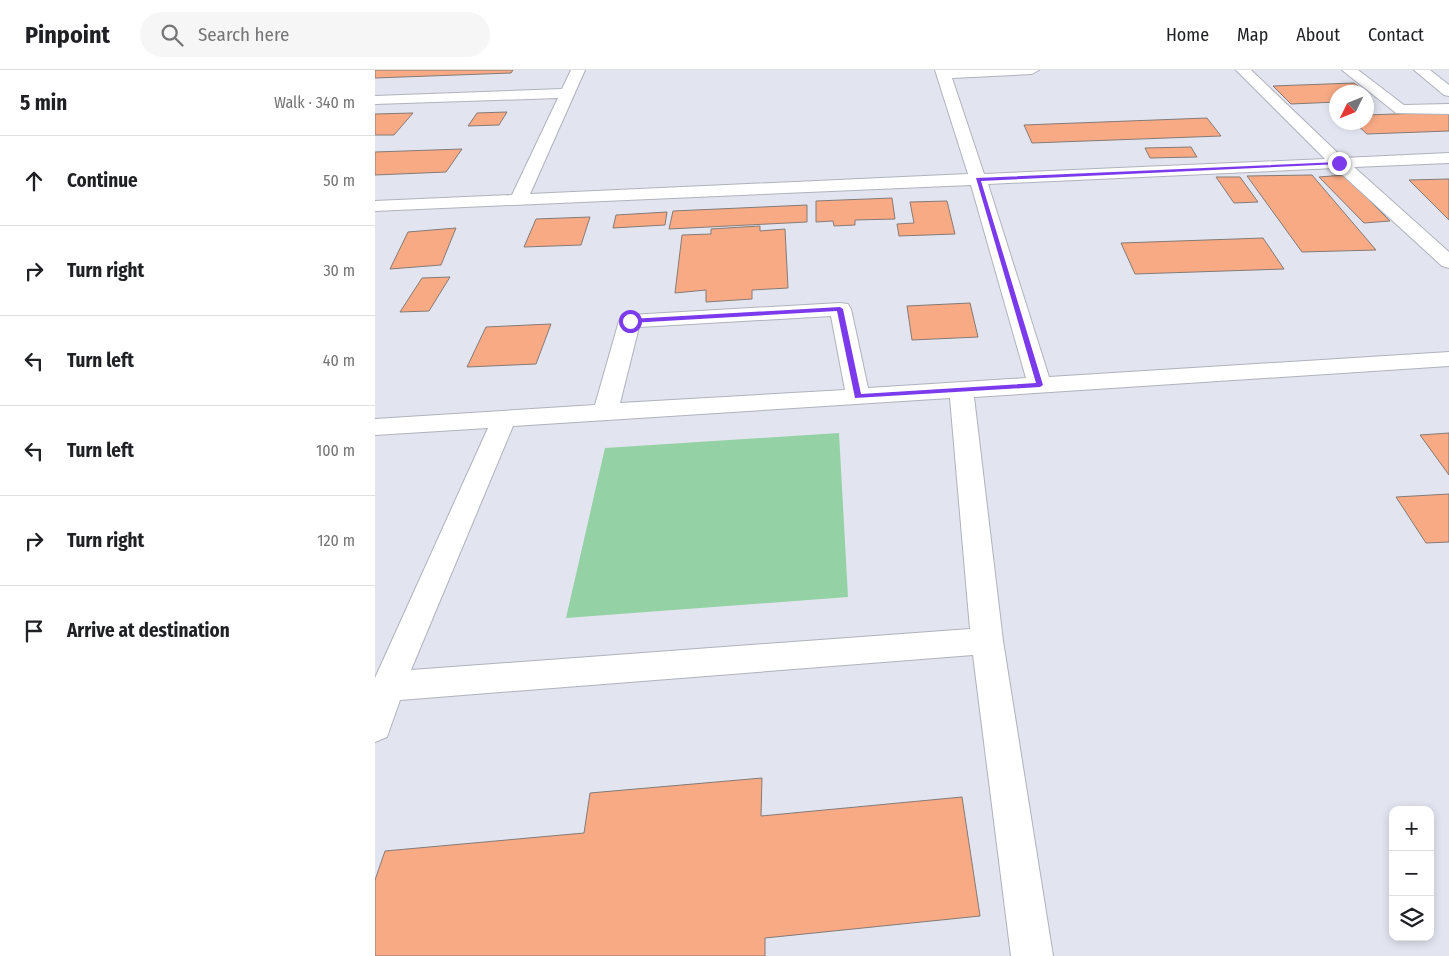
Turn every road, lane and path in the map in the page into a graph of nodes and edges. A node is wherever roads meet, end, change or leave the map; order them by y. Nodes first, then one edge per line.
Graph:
1 (578, 70) edge
2 (1032, 70) edge
3 (1243, 70) edge
4 (1349, 70) edge
5 (1421, 70) edge
6 (942, 72) edge
7 (1449, 92) edge
8 (567, 93) junction
9 (375, 100) edge
10 (1449, 108) edge
11 (1449, 158) edge
12 (1339, 163) junction
13 (978, 180) junction
14 (518, 200) junction
15 (375, 206) edge
16 (1449, 262) edge
17 (1449, 359) edge
18 (1040, 385) junction
19 (961, 390) junction
20 (858, 397) junction
21 (605, 413) junction
22 (504, 419) junction
23 (375, 427) edge
24 (987, 641) junction
25 (388, 686) junction
26 (375, 726) edge
27 (1032, 956) edge

1 - 8 lane
2 - 6 lane
3 - 12 lane
4 - 10 lane
5 - 7 lane
6 - 13 lane
8 - 9 lane
8 - 14 lane
11 - 12 lane
12 - 13 lane
12 - 16 lane
13 - 14 lane
13 - 18 lane
14 - 15 lane
17 - 18 lane
18 - 19 lane
19 - 20 lane
19 - 24 lane
20 - 21 lane
20 - 21 lane
21 - 22 lane
22 - 23 lane
22 - 25 lane
24 - 25 lane
24 - 27 lane
25 - 26 lane

